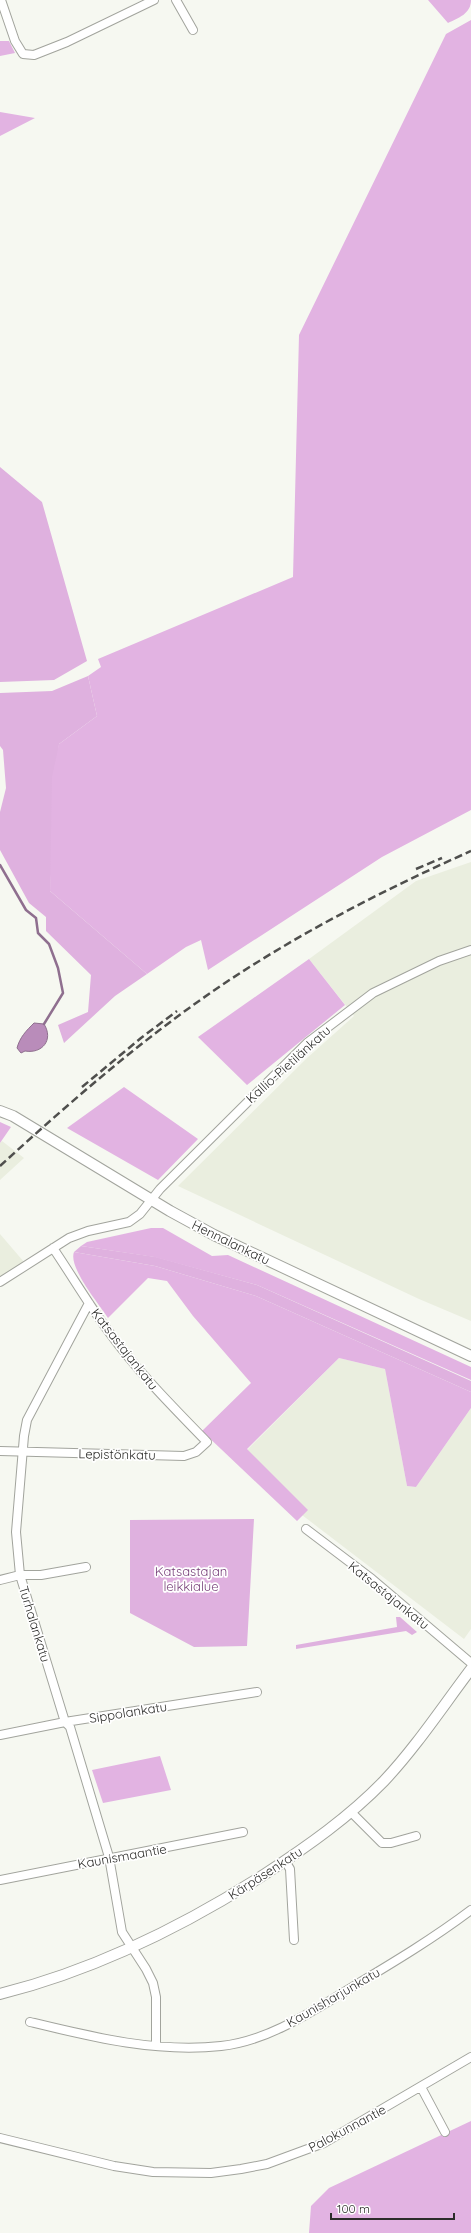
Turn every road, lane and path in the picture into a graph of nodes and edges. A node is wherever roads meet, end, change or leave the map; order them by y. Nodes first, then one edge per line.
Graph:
1 (1, 0) edge
2 (154, 0) edge
3 (176, 0) edge
4 (193, 30) dead end
5 (471, 950) edge
6 (0, 1111) edge
7 (151, 1200) junction
8 (52, 1248) junction
9 (0, 1282) edge
10 (88, 1303) junction
11 (471, 1356) edge
12 (207, 1442) joint
13 (0, 1452) edge
14 (22, 1452) junction
15 (306, 1529) dead end
16 (86, 1567) dead end
17 (20, 1575) junction
18 (0, 1580) edge
19 (471, 1663) edge
20 (471, 1669) edge
21 (257, 1692) dead end
22 (65, 1722) junction
23 (0, 1735) edge
24 (350, 1812) junction
25 (243, 1832) dead end
26 (416, 1836) dead end
27 (109, 1858) junction
28 (285, 1861) junction
29 (0, 1880) edge
30 (471, 1910) edge
31 (294, 1940) dead end
32 (132, 1946) junction
33 (0, 1994) edge
34 (30, 2022) dead end
35 (156, 2046) junction
36 (471, 2057) edge
37 (421, 2087) junction
38 (445, 2132) dead end
39 (0, 2138) edge

1 - 2 street
3 - 4 street
5 - 7 street, Kallio-Pietilänkatu
6 - 7 street, Hennalankatu
7 - 8 street, Kallio-Pietilänkatu
7 - 11 street, Hennalankatu
8 - 9 street, Kallio-Pietilänkatu
8 - 10 street, Katsastajankatu
10 - 12 street, Katsastajankatu
10 - 14 street, Turhalankatu
12 - 14 street, Lepistönkatu
13 - 14 street, Lepistönkatu
14 - 17 street, Turhalankatu
15 - 19 street, Katsastajankatu
16 - 17 street
17 - 18 street
17 - 22 street, Turhalankatu
20 - 24 street, Kärpäsenkatu
21 - 22 street, Sippolankatu
22 - 23 street, Sippolankatu
22 - 27 street, Turhalankatu
24 - 26 street
24 - 28 street, Kärpäsenkatu
25 - 27 street, Kaunismaantie
27 - 29 street, Kaunismaantie
27 - 32 street, Turhalankatu
28 - 31 street
28 - 32 street, Kärpäsenkatu
30 - 35 street, Kaunisharjunkatu
32 - 33 street, Kärpäsenkatu
32 - 35 street
34 - 35 street, Kaunisharjunkatu
36 - 37 street, Palokunnantie
37 - 38 street
37 - 39 street, Palokunnantie

